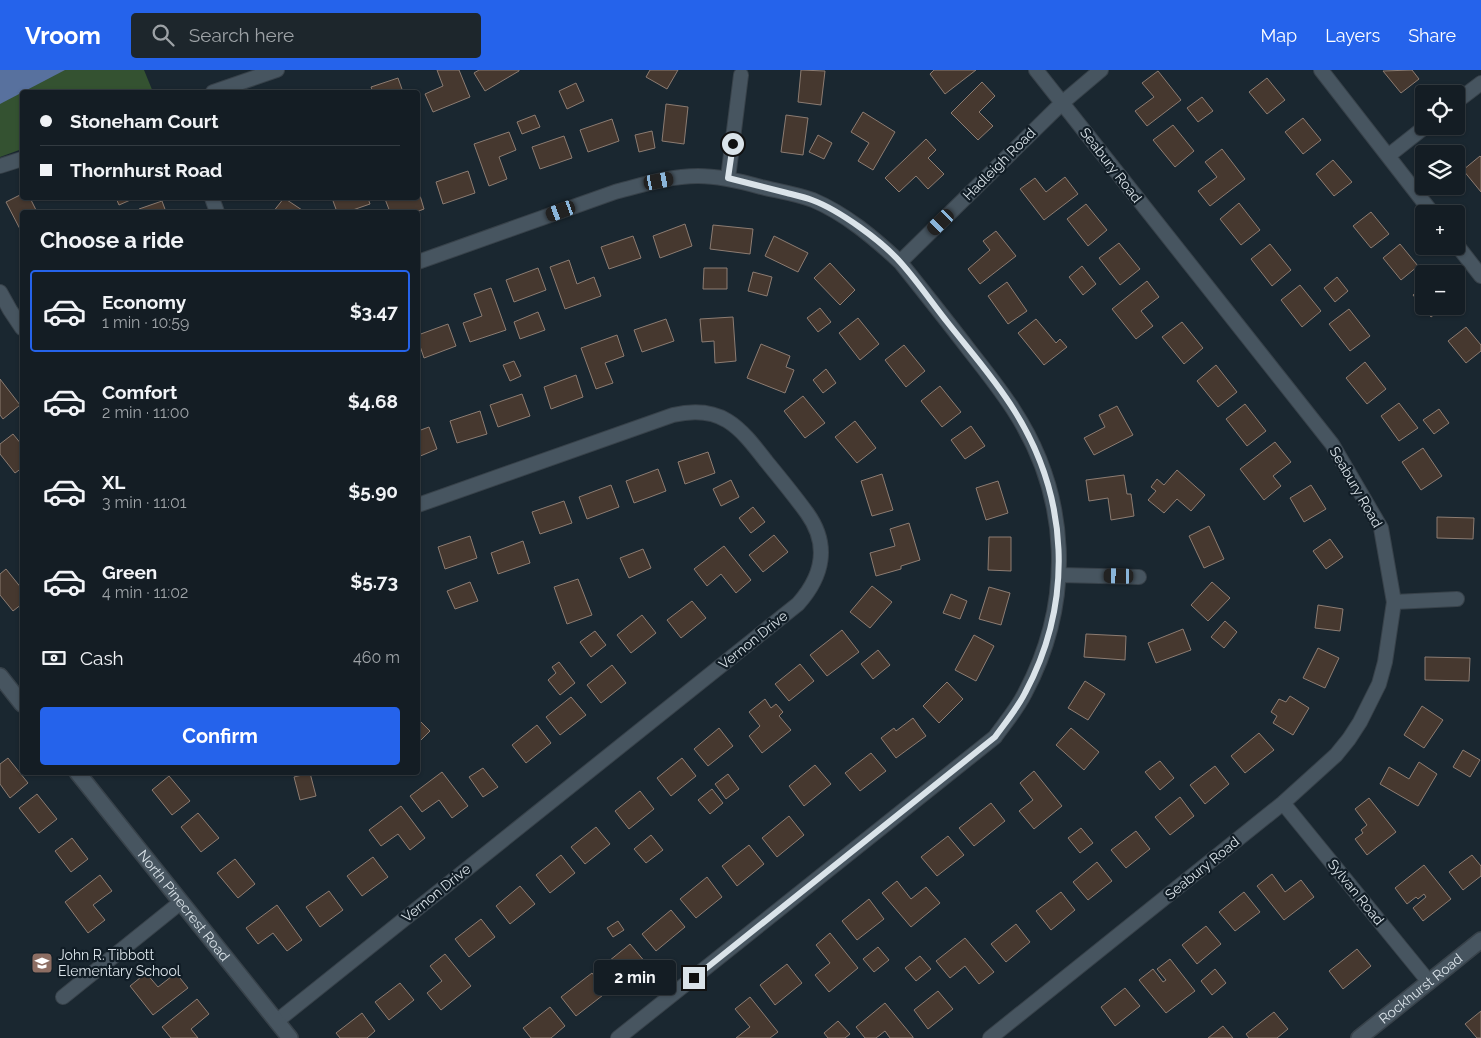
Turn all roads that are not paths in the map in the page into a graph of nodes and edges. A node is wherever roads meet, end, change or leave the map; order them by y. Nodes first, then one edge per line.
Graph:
1 (277, 70) edge
2 (1036, 70) edge
3 (1101, 70) edge
4 (1321, 70) edge
5 (741, 75) dead end
6 (1481, 83) edge
7 (219, 90) edge
8 (1465, 95) edge
9 (1062, 103) junction
10 (1415, 135) edge
11 (1388, 156) junction
12 (20, 160) edge
13 (0, 166) edge
14 (728, 178) junction
15 (1426, 205) edge
16 (1465, 255) edge
17 (420, 261) edge
18 (900, 262) junction
19 (1481, 276) edge
20 (0, 292) edge
21 (20, 325) edge
22 (420, 504) edge
23 (1060, 575) junction
24 (1139, 577) dead end
25 (1457, 599) dead end
26 (1394, 602) junction
27 (0, 676) edge
28 (20, 701) edge
29 (79, 775) edge
30 (1283, 803) junction
31 (181, 902) junction
32 (1481, 940) edge
33 (1429, 982) junction
34 (62, 997) dead end
35 (276, 1021) junction
36 (290, 1038) edge
37 (618, 1038) edge
38 (990, 1038) edge
39 (1359, 1038) edge

1 - 7 street
2 - 9 street, Seabury Road
3 - 9 street, Hadleigh Road
4 - 11 street
5 - 14 street
6 - 8 street
9 - 18 street, Hadleigh Road
9 - 26 street, Seabury Road
10 - 11 street
11 - 15 street
12 - 13 street
14 - 17 street
14 - 18 street
16 - 19 street
18 - 23 street
20 - 21 street
22 - 35 street, Vernon Drive
23 - 24 street
23 - 37 street
25 - 26 street
26 - 30 street, Seabury Road
27 - 28 street
29 - 31 street, North Pinecrest Road
30 - 33 street, Sylvan Road
30 - 38 street, Seabury Road
31 - 34 street
31 - 35 street, North Pinecrest Road
32 - 33 street, Rockhurst Road
33 - 39 street, Rockhurst Road
35 - 36 street, North Pinecrest Road

